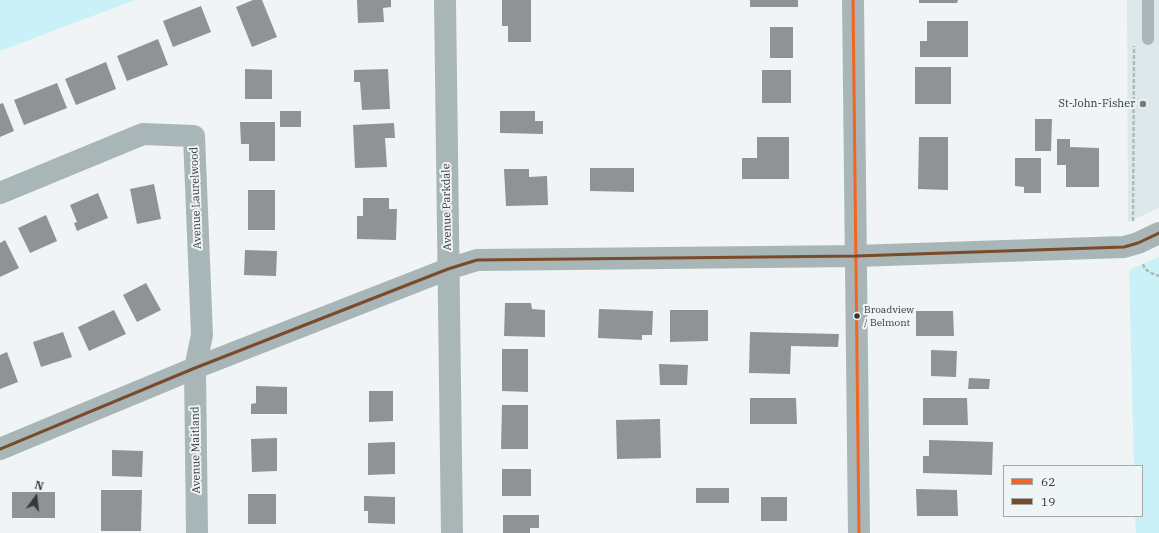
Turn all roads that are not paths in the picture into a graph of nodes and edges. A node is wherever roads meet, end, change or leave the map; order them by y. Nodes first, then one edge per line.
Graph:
1 (445, 0) edge
2 (852, 0) edge
3 (1148, 0) edge
4 (1148, 39) dead end
5 (0, 192) edge
6 (1159, 233) edge
7 (856, 256) junction
8 (448, 269) junction
9 (195, 368) junction
10 (0, 449) edge
11 (197, 533) edge
12 (452, 533) edge
13 (859, 533) edge

1 - 8 street, Avenue Parkdale
2 - 7 street
3 - 4 lane
5 - 9 street, Avenue Laurelwood
6 - 7 street
7 - 8 street
7 - 13 street
8 - 9 street
8 - 12 street, Avenue Parkdale
9 - 10 street
9 - 11 street, Avenue Maitland

